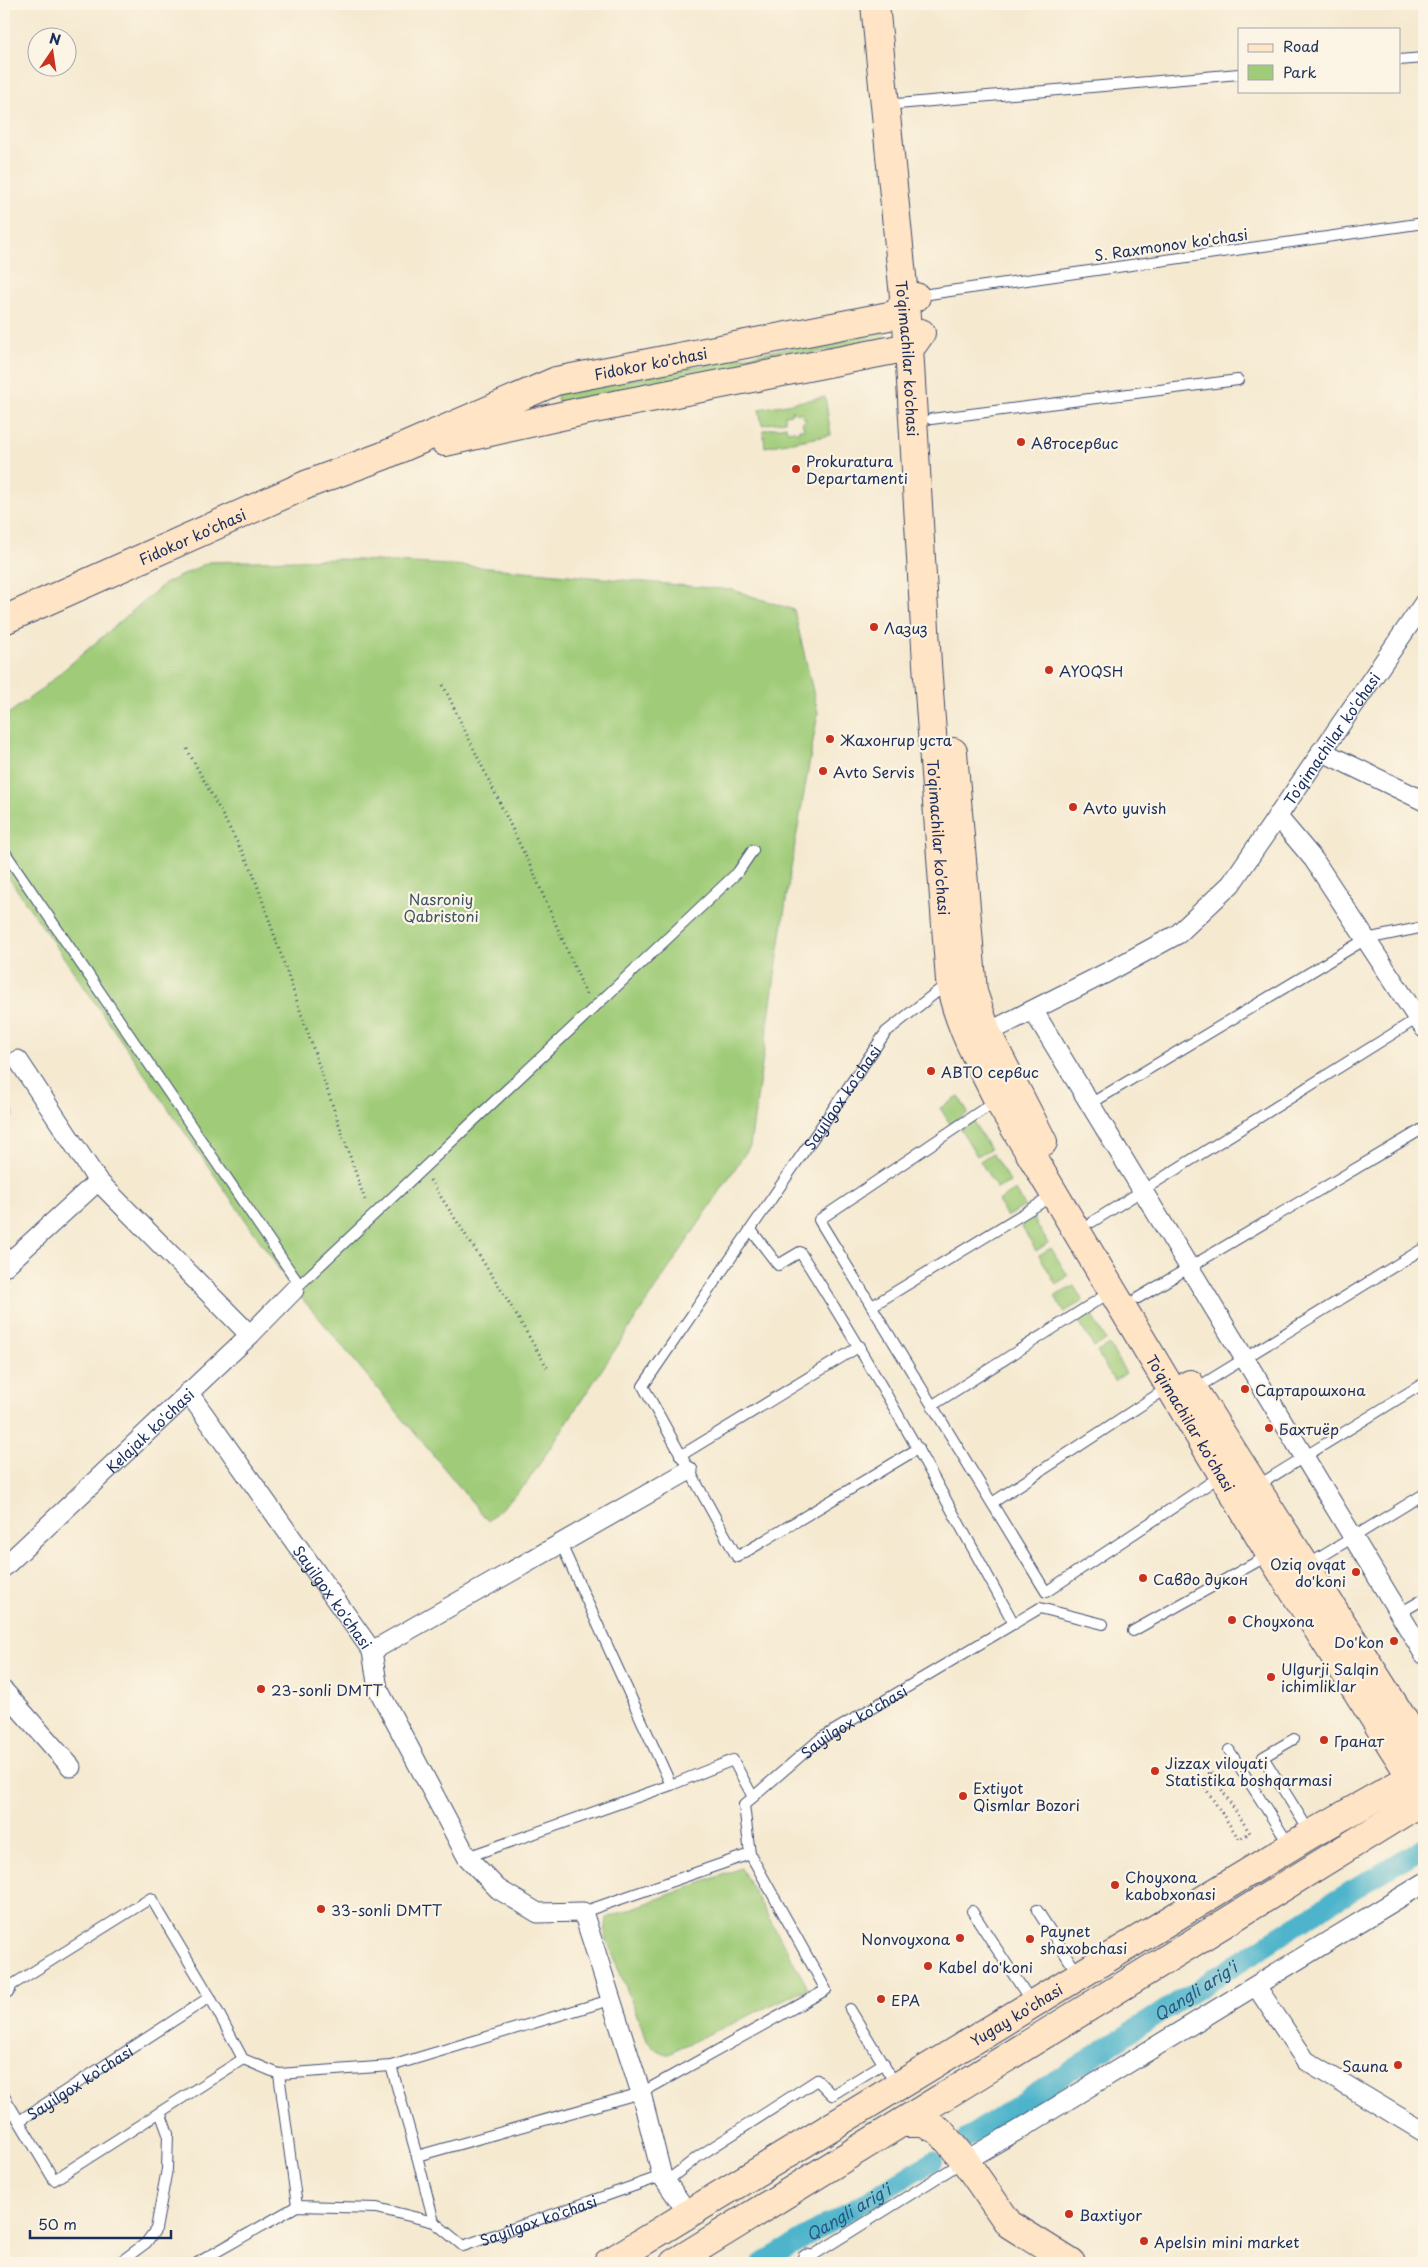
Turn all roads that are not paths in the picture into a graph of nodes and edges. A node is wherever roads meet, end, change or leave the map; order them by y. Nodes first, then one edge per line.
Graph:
1 (875, 4) edge
2 (892, 4) edge
3 (1424, 58) edge
4 (1400, 60) edge
5 (1238, 74) edge
6 (893, 104) junction
7 (1424, 223) edge
8 (913, 298) junction
9 (924, 322) junction
10 (909, 347) junction
11 (1238, 380) dead end
12 (931, 419) junction
13 (383, 456) junction
14 (1424, 603) edge
15 (4, 620) edge
16 (1321, 751) junction
17 (1424, 801) edge
18 (1277, 816) junction
19 (753, 850) dead end
20 (4, 851) edge
21 (1424, 927) edge
22 (1366, 939) junction
23 (950, 982) junction
24 (1033, 1010) junction
25 (1421, 1023) edge
26 (978, 1037) junction
27 (18, 1060) dead end
28 (998, 1100) junction
29 (1090, 1104) junction
30 (1424, 1128) edge
31 (98, 1181) junction
32 (1142, 1189) junction
33 (1055, 1194) junction
34 (1092, 1222) junction
35 (752, 1230) junction
36 (1424, 1248) edge
37 (4, 1267) edge
38 (1190, 1268) junction
39 (296, 1287) junction
40 (1112, 1291) junction
41 (1138, 1298) junction
42 (872, 1306) junction
43 (250, 1335) junction
44 (860, 1346) junction
45 (1245, 1358) junction
46 (1424, 1383) edge
47 (1181, 1388) junction
48 (188, 1392) junction
49 (933, 1406) junction
50 (919, 1448) junction
51 (1304, 1455) junction
52 (684, 1464) junction
53 (1223, 1475) junction
54 (1255, 1487) junction
55 (1424, 1494) edge
56 (992, 1503) junction
57 (1354, 1537) junction
58 (561, 1544) junction
59 (1270, 1554) junction
60 (1306, 1566) junction
61 (4, 1567) edge
62 (1424, 1599) edge
63 (1400, 1613) junction
64 (1014, 1624) junction
65 (1103, 1624) dead end
66 (1133, 1631) dead end
67 (372, 1651) junction
68 (1424, 1654) edge
69 (4, 1691) edge
70 (1294, 1739) dead end
71 (1229, 1750) dead end
72 (71, 1767) dead end
73 (1422, 1770) edge
74 (671, 1785) junction
75 (753, 1797) junction
76 (1301, 1841) junction
77 (750, 1854) junction
78 (467, 1857) junction
79 (1424, 1883) edge
80 (1037, 1910) dead end
81 (972, 1911) dead end
82 (583, 1912) junction
83 (1079, 1976) junction
84 (1256, 1986) junction
85 (4, 1988) edge
86 (210, 1997) junction
87 (610, 2000) junction
88 (1033, 2004) junction
89 (850, 2009) dead end
90 (243, 2059) junction
91 (884, 2063) junction
92 (390, 2066) junction
93 (279, 2074) junction
94 (897, 2086) junction
95 (641, 2093) junction
96 (950, 2094) junction
97 (4, 2096) edge
98 (160, 2112) junction
99 (19, 2121) junction
100 (904, 2123) junction
101 (940, 2132) junction
102 (1424, 2132) edge
103 (417, 2156) junction
104 (964, 2161) junction
105 (664, 2179) junction
106 (296, 2206) junction
107 (688, 2213) junction
108 (434, 2222) junction
109 (806, 2262) edge
110 (118, 2263) edge
111 (197, 2263) edge
112 (608, 2263) edge
113 (674, 2263) edge
114 (1071, 2263) edge

1 - 6 main road, To'qimachilar ko'chasi
2 - 6 main road, To'qimachilar ko'chasi
3 - 4 lane
5 - 6 lane
6 - 8 main road, To'qimachilar ko'chasi
7 - 8 lane, S. Raxmonov ko'chasi
8 - 9 main road, To'qimachilar ko'chasi
8 - 10 main road, To'qimachilar ko'chasi
8 - 13 main road, Fidokor ko'chasi
9 - 10 main road
9 - 12 main road, To'qimachilar ko'chasi
10 - 13 main road, Fidokor ko'chasi
10 - 23 main road, To'qimachilar ko'chasi
11 - 12 lane
12 - 26 main road, To'qimachilar ko'chasi
13 - 15 main road, Fidokor ko'chasi
14 - 16 street, To'qimachilar ko'chasi
16 - 17 street
16 - 18 street, To'qimachilar ko'chasi
18 - 22 street
18 - 24 street, To'qimachilar ko'chasi
19 - 39 lane
20 - 39 lane
21 - 22 lane
22 - 25 street
22 - 29 lane
23 - 26 main road, To'qimachilar ko'chasi
23 - 35 lane, Sayilgox ko'chasi
24 - 26 street, To'qimachilar ko'chasi
24 - 29 street
25 - 32 lane
26 - 28 main road, To'qimachilar ko'chasi
26 - 34 main road, To'qimachilar ko'chasi
27 - 31 street
28 - 33 main road, To'qimachilar ko'chasi
28 - 42 lane
29 - 32 street
30 - 38 lane
31 - 37 street
31 - 43 street
32 - 34 lane
32 - 38 street
33 - 40 main road, To'qimachilar ko'chasi
33 - 42 lane
34 - 41 main road, To'qimachilar ko'chasi
35 - 44 lane
35 - 52 lane, Sayilgox ko'chasi
36 - 45 lane
38 - 41 lane
38 - 45 street
39 - 43 street, Kelajak ko'chasi
40 - 47 main road, To'qimachilar ko'chasi
40 - 49 lane
41 - 47 main road, To'qimachilar ko'chasi
42 - 49 lane
43 - 48 street, Kelajak ko'chasi
44 - 50 lane
44 - 52 lane
45 - 47 lane
45 - 51 street
46 - 51 lane
47 - 53 main road, To'qimachilar ko'chasi
47 - 54 main road, To'qimachilar ko'chasi
47 - 56 lane
48 - 61 street, Kelajak ko'chasi
48 - 67 street, Sayilgox ko'chasi
49 - 56 lane
50 - 52 lane, Sayilgox ko'chasi
50 - 64 lane
51 - 54 lane
51 - 57 street
52 - 58 street
53 - 56 lane
53 - 59 main road, To'qimachilar ko'chasi
54 - 60 main road, To'qimachilar ko'chasi
55 - 57 lane
57 - 60 lane
57 - 63 street
58 - 67 street
58 - 74 lane
59 - 66 lane
59 - 73 main road, To'qimachilar ko'chasi
60 - 73 main road, To'qimachilar ko'chasi
62 - 63 lane
63 - 68 street
64 - 65 lane, Sayilgox ko'chasi
64 - 75 lane, Sayilgox ko'chasi
67 - 78 street, Sayilgox ko'chasi
69 - 72 street
70 - 76 lane
71 - 76 lane
73 - 76 main road, Yugay ko'chasi
73 - 96 main road
74 - 75 lane
74 - 78 lane
75 - 77 lane, Sayilgox ko'chasi
76 - 83 main road, Yugay ko'chasi
77 - 82 lane, Sayilgox ko'chasi
77 - 95 lane, Sayilgox ko'chasi
78 - 82 street, Sayilgox ko'chasi
79 - 84 street
80 - 83 lane
81 - 88 lane
82 - 87 street
83 - 88 main road, Yugay ko'chasi
84 - 102 street
84 - 104 street
85 - 86 lane
86 - 90 lane
86 - 99 lane, Sayilgox ko'chasi
87 - 92 lane
87 - 95 street
88 - 94 main road, Yugay ko'chasi
89 - 91 lane
90 - 93 lane
90 - 98 lane, Sayilgox ko'chasi
91 - 94 lane
91 - 105 lane, Sayilgox ko'chasi
92 - 93 lane
92 - 103 lane
93 - 106 lane
94 - 107 main road, Yugay ko'chasi
95 - 103 lane, Sayilgox ko'chasi
95 - 105 street
96 - 100 main road
96 - 101 main road
97 - 99 lane
98 - 99 lane, Sayilgox ko'chasi
98 - 110 lane
100 - 101 main road
100 - 113 main road
101 - 104 main road
103 - 108 lane
104 - 109 lane
104 - 114 main road
105 - 107 street
105 - 108 lane, Sayilgox ko'chasi
106 - 108 lane, Sayilgox ko'chasi
106 - 111 lane
107 - 112 main road, Yugay ko'chasi

